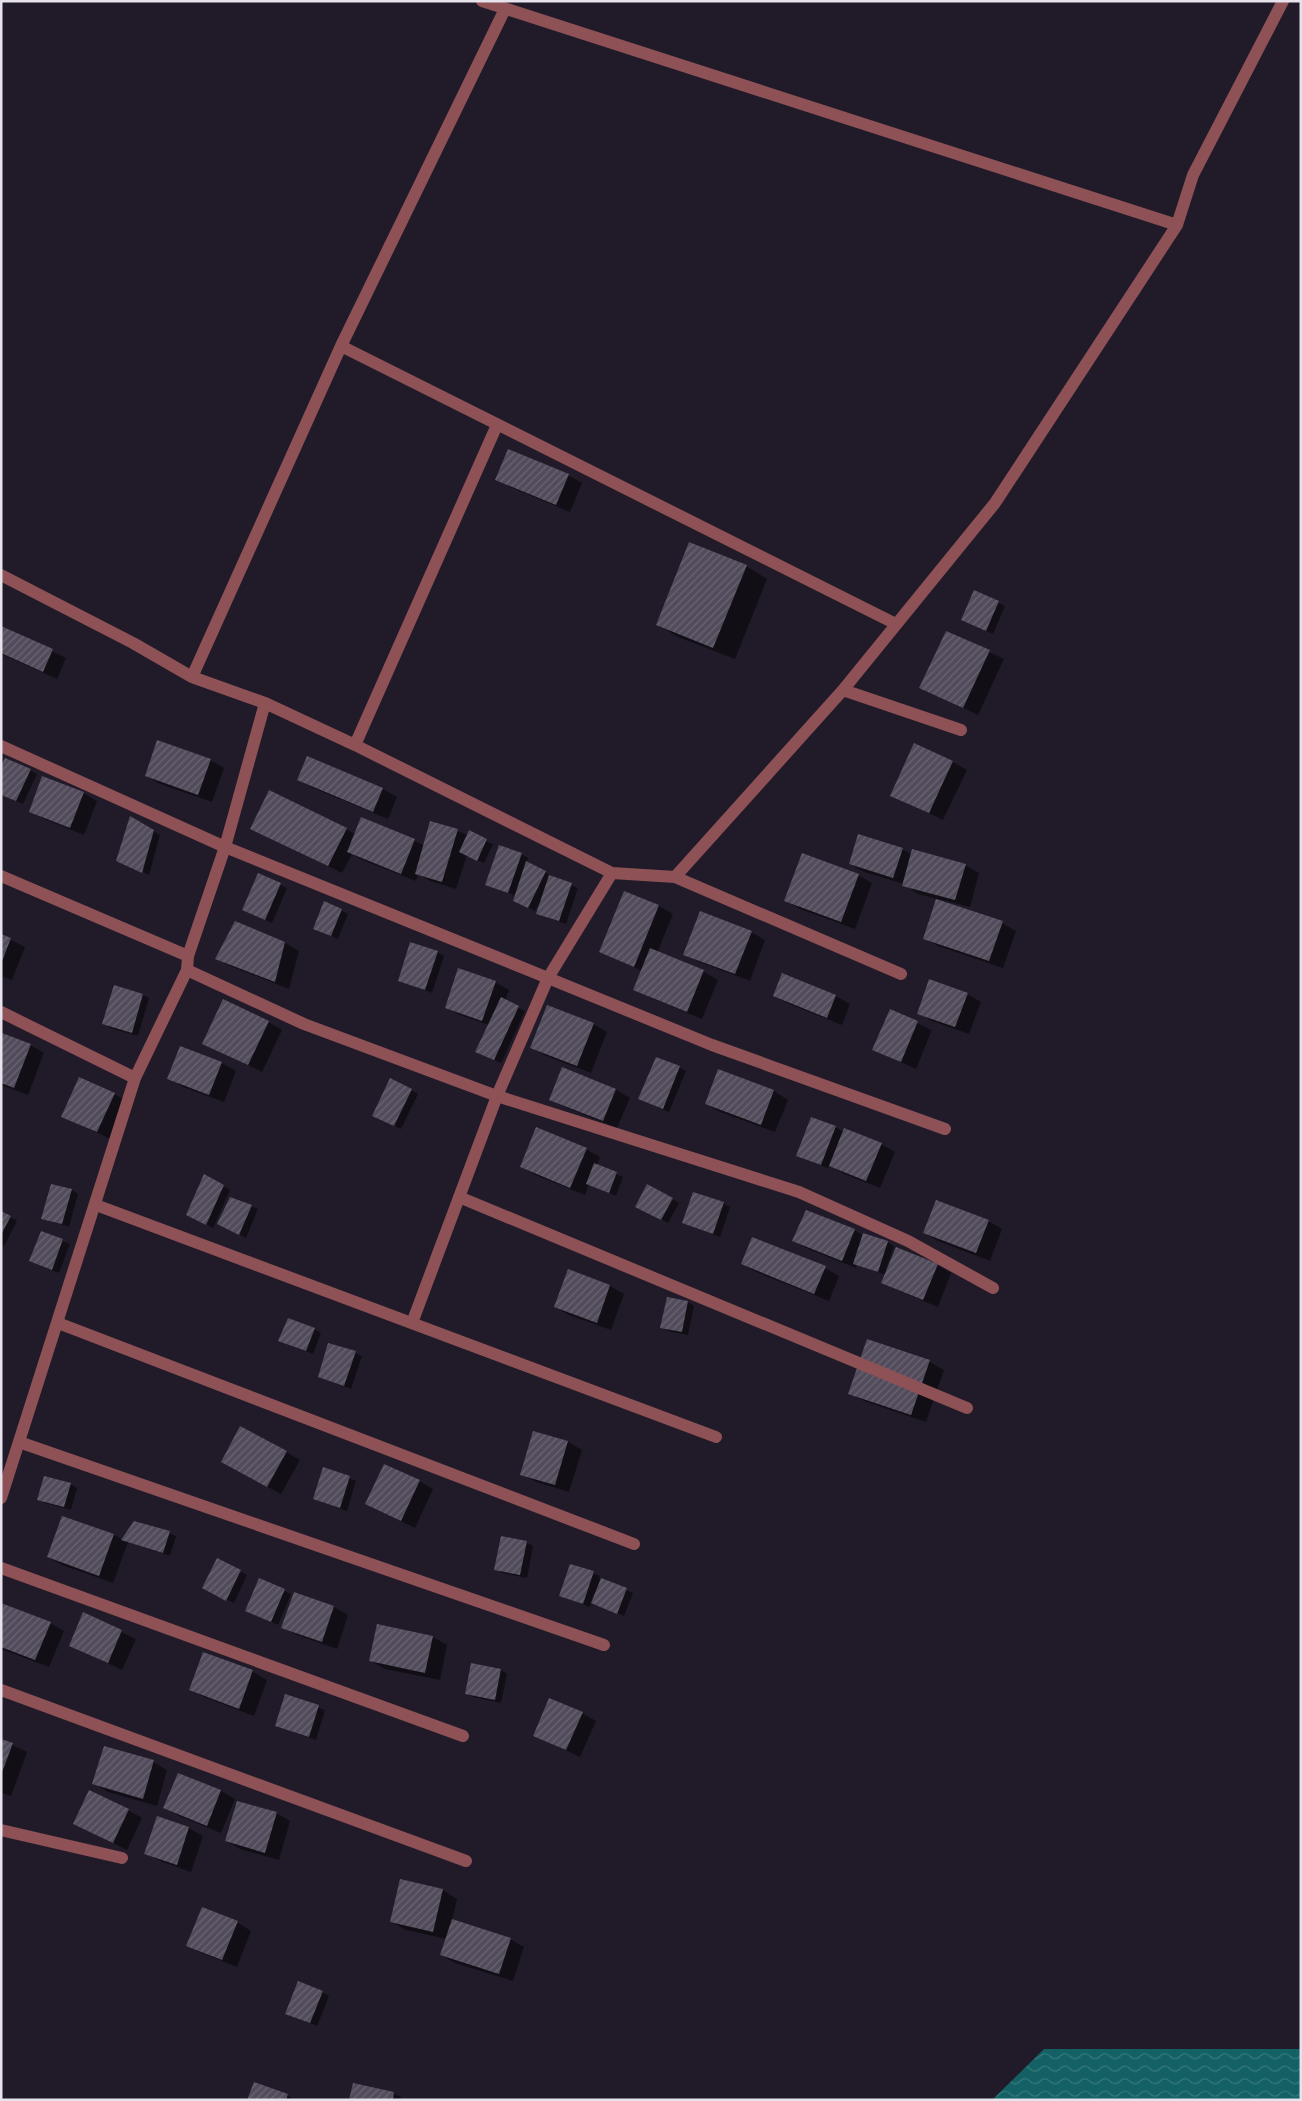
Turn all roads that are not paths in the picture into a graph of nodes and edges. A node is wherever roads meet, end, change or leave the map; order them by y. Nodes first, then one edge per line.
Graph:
1 (482, 1) edge
2 (1283, 1) edge
3 (505, 9) junction
4 (1177, 226) junction
5 (341, 346) junction
6 (497, 425) junction
7 (1, 575) edge
8 (896, 624) junction
9 (192, 677) junction
10 (843, 690) junction
11 (264, 703) junction
12 (961, 730) dead end
13 (355, 745) junction
14 (1, 746) edge
15 (225, 847) junction
16 (612, 873) junction
17 (1, 876) edge
18 (675, 877) junction
19 (188, 956) junction
20 (187, 970) junction
21 (901, 974) dead end
22 (548, 978) junction
23 (1, 1012) edge
24 (135, 1078) junction
25 (497, 1096) junction
26 (945, 1129) dead end
27 (459, 1197) junction
28 (96, 1205) junction
29 (993, 1288) dead end
30 (58, 1323) junction
31 (412, 1323) junction
32 (967, 1408) dead end
33 (716, 1437) dead end
34 (20, 1442) junction
35 (1, 1498) edge
36 (634, 1544) dead end
37 (1, 1568) edge
38 (604, 1644) dead end
39 (1, 1690) edge
40 (463, 1736) dead end
41 (1, 1830) edge
42 (122, 1858) dead end
43 (466, 1861) dead end

1 - 3 street
2 - 4 street
3 - 4 street
3 - 5 street
4 - 8 street
5 - 6 street
5 - 9 street
6 - 8 street
6 - 13 street
7 - 9 street
8 - 10 street
9 - 11 street
10 - 12 street
10 - 18 street
11 - 13 street
11 - 15 street
13 - 16 street
14 - 15 street
15 - 19 street
15 - 22 street
16 - 18 street
16 - 22 street
17 - 19 street
18 - 21 street
19 - 20 street
20 - 24 street
20 - 25 street
22 - 25 street
22 - 26 street
23 - 24 street
24 - 28 street
25 - 27 street
25 - 29 street
27 - 31 street
27 - 32 street
28 - 30 street
28 - 31 street
30 - 34 street
30 - 36 street
31 - 33 street
34 - 35 street
34 - 38 street
37 - 40 street
39 - 43 street
41 - 42 street

